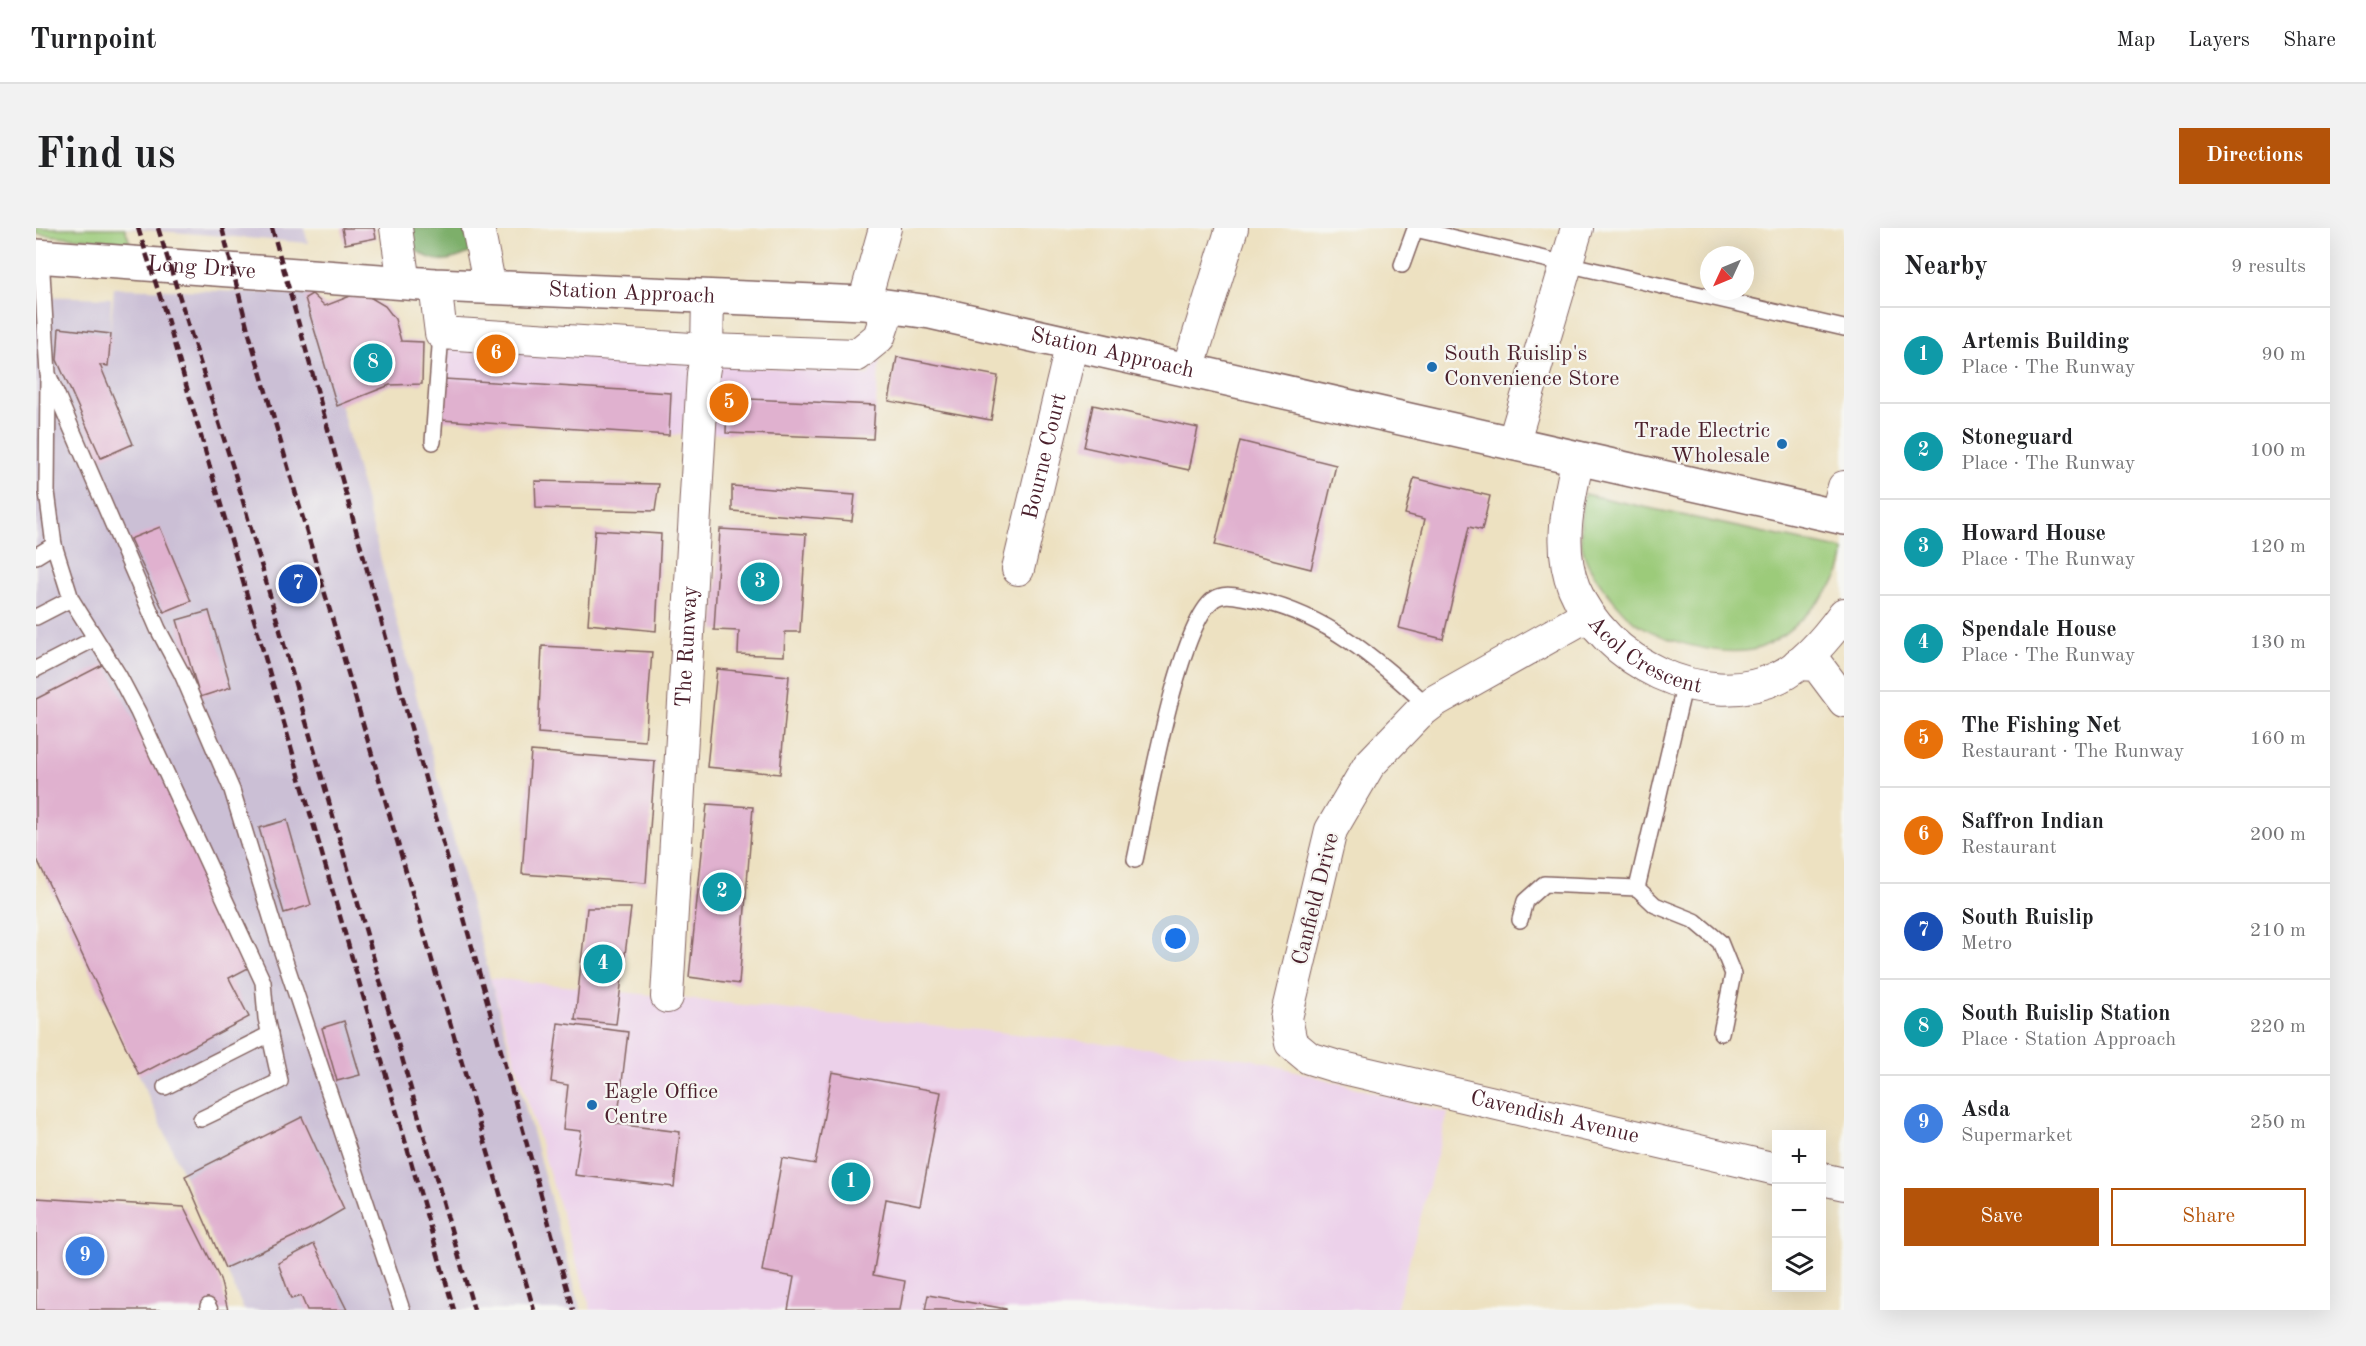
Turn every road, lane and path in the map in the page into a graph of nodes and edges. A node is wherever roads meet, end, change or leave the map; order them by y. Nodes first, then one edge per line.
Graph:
1 (396, 228) edge
2 (478, 228) edge
3 (885, 228) edge
4 (1232, 228) edge
5 (1577, 228) edge
6 (1566, 262) junction
7 (1402, 265) dead end
8 (39, 271) edge
9 (368, 280) joint
10 (420, 284) junction
11 (490, 288) junction
12 (708, 296) junction
13 (876, 305) junction
14 (1844, 328) edge
15 (441, 333) junction
16 (1072, 343) junction
17 (707, 350) junction
18 (1188, 369) junction
19 (48, 374) junction
20 (433, 442) dead end
21 (1513, 444) junction
22 (1578, 458) junction
23 (1841, 507) edge
24 (54, 545) junction
25 (36, 556) edge
26 (1018, 569) dead end
27 (71, 599) junction
28 (1844, 614) edge
29 (1588, 615) junction
30 (36, 617) edge
31 (94, 639) junction
32 (1798, 664) junction
33 (36, 669) edge
34 (1685, 683) junction
35 (1844, 700) edge
36 (1428, 706) junction
37 (1135, 860) dead end
38 (1636, 888) junction
39 (1520, 920) dead end
40 (667, 997) dead end
41 (1721, 1033) dead end
42 (270, 1034) junction
43 (1335, 1066) joint
44 (165, 1087) dead end
45 (201, 1119) dead end
46 (1772, 1168) edge
47 (1826, 1180) edge
48 (1844, 1184) edge
49 (402, 1310) edge

1 - 10 street
2 - 11 street
3 - 13 street
4 - 18 street
5 - 6 street
6 - 7 lane
6 - 14 lane
6 - 21 street
8 - 9 street, Long Drive
8 - 19 lane
9 - 10 street, Station Approach
10 - 11 street, Station Approach
10 - 15 street
11 - 12 street, Station Approach
12 - 13 street, Station Approach
12 - 17 street, The Runway
13 - 16 street, Station Approach
13 - 17 street
15 - 17 street
15 - 20 lane
16 - 18 street, Station Approach
16 - 26 street, Bourne Court
17 - 40 street, The Runway
18 - 21 street, Station Approach
19 - 24 lane
19 - 49 lane
21 - 22 street, Station Approach
22 - 23 street, Station Approach
22 - 29 street, Acol Crescent
24 - 25 lane
24 - 27 lane
27 - 30 lane
27 - 31 lane
28 - 32 street, Acol Crescent
29 - 34 street, Acol Crescent
29 - 36 street, Canfield Drive
31 - 33 lane
31 - 42 lane
32 - 34 street, Acol Crescent
32 - 35 street
34 - 38 lane
36 - 37 lane
36 - 43 street, Canfield Drive
38 - 39 lane
38 - 41 lane
42 - 44 lane
42 - 45 lane
43 - 46 street, Cavendish Avenue
47 - 48 street

